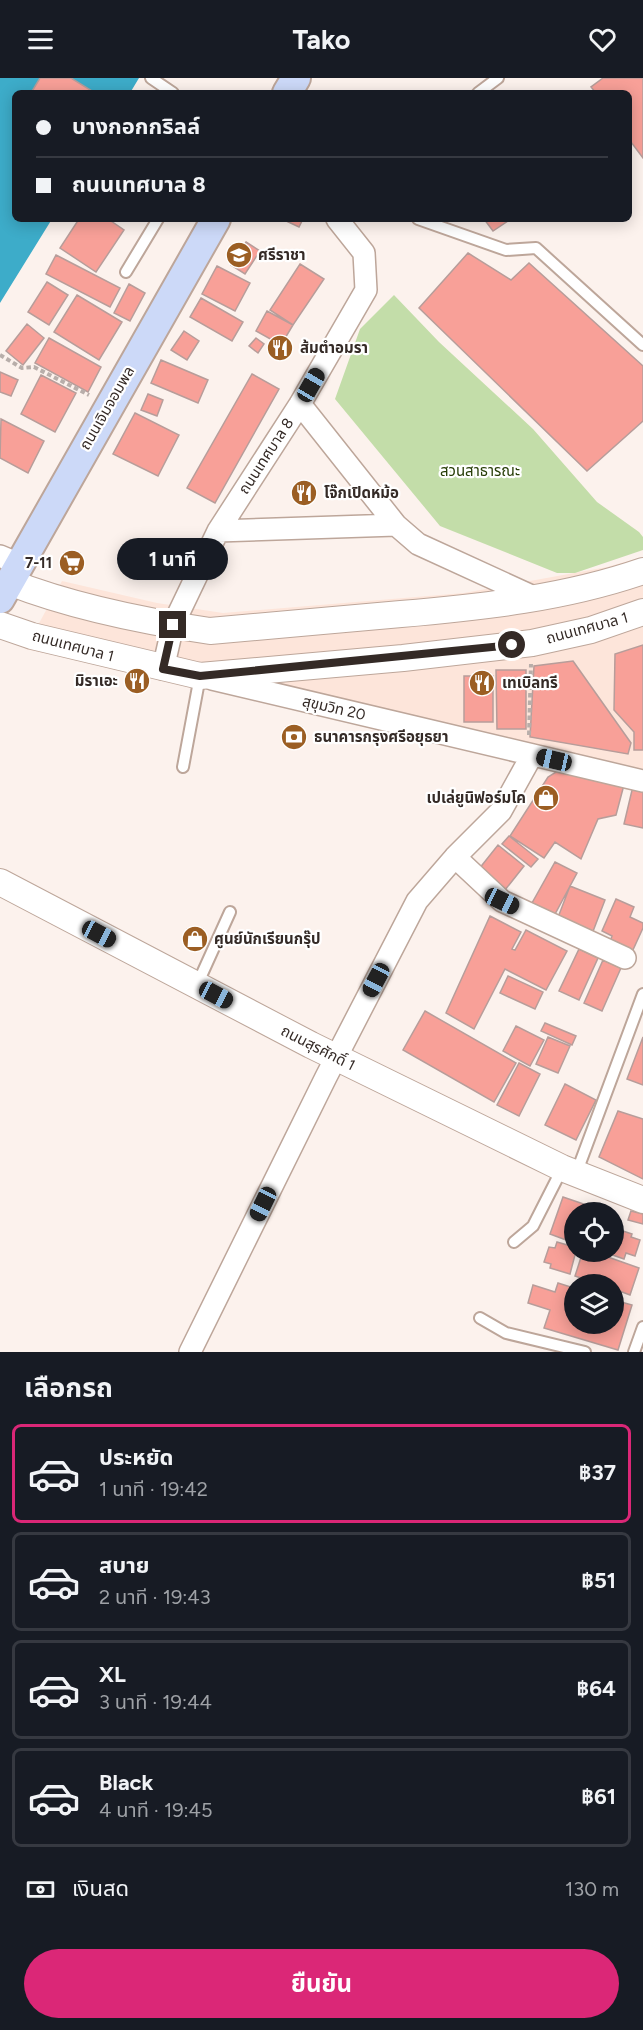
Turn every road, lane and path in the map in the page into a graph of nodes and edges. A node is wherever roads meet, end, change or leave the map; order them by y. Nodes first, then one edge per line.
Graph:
1 (151, 78) edge
2 (498, 78) edge
3 (169, 90) edge
4 (482, 90) edge
5 (156, 222) edge
6 (214, 222) edge
7 (339, 222) edge
8 (427, 222) edge
9 (126, 272) dead end
10 (643, 345) edge
11 (0, 355) edge
12 (300, 404) junction
13 (108, 405) junction
14 (396, 525) junction
15 (218, 531) junction
16 (643, 571) edge
17 (7, 575) edge
18 (538, 599) junction
19 (643, 612) edge
20 (0, 625) edge
21 (173, 625) junction
22 (532, 643) junction
23 (163, 669) junction
24 (200, 676) junction
25 (530, 755) junction
26 (183, 767) dead end
27 (643, 781) edge
28 (454, 857) junction
29 (0, 882) edge
30 (230, 912) dead end
31 (625, 958) dead end
32 (197, 986) junction
33 (643, 994) edge
34 (336, 1057) junction
35 (569, 1172) junction
36 (643, 1200) edge
37 (514, 1242) dead end
38 (480, 1318) dead end
39 (643, 1327) edge
40 (190, 1352) edge
41 (585, 1352) edge
42 (634, 1352) edge

1 - 3 lane
2 - 4 lane
5 - 9 lane
6 - 13 main road, ถนนเจิมจอมพล
7 - 12 street, ถนนเทศบาล 8
8 - 10 lane
11 - 13 path
12 - 14 street
12 - 15 street, ถนนเทศบาล 8
13 - 17 main road, ถนนเจิมจอมพล
14 - 15 street
14 - 18 street
15 - 21 street, ถนนเทศบาล 8
16 - 18 street
17 - 21 street
18 - 21 street
19 - 22 street, ถนนเทศบาล 1
20 - 23 street, ถนนเทศบาล 1
21 - 23 street, ถนนเทศบาล 8
22 - 24 street, ถนนเทศบาล 1
22 - 25 path
23 - 24 street, ถนนเทศบาล 1
24 - 25 street, สุขุมวิท 20
24 - 26 lane
25 - 27 street, สุขุมวิท 20
25 - 28 street
28 - 31 street
28 - 34 street
29 - 32 street, ถนนสุรศักดิ์ 1
30 - 32 lane
32 - 34 street, ถนนสุรศักดิ์ 1
33 - 35 lane
34 - 35 street, ถนนสุรศักดิ์ 1
34 - 40 street
35 - 36 street, ถนนสุรศักดิ์ 1
35 - 37 lane
38 - 41 lane
39 - 42 lane

